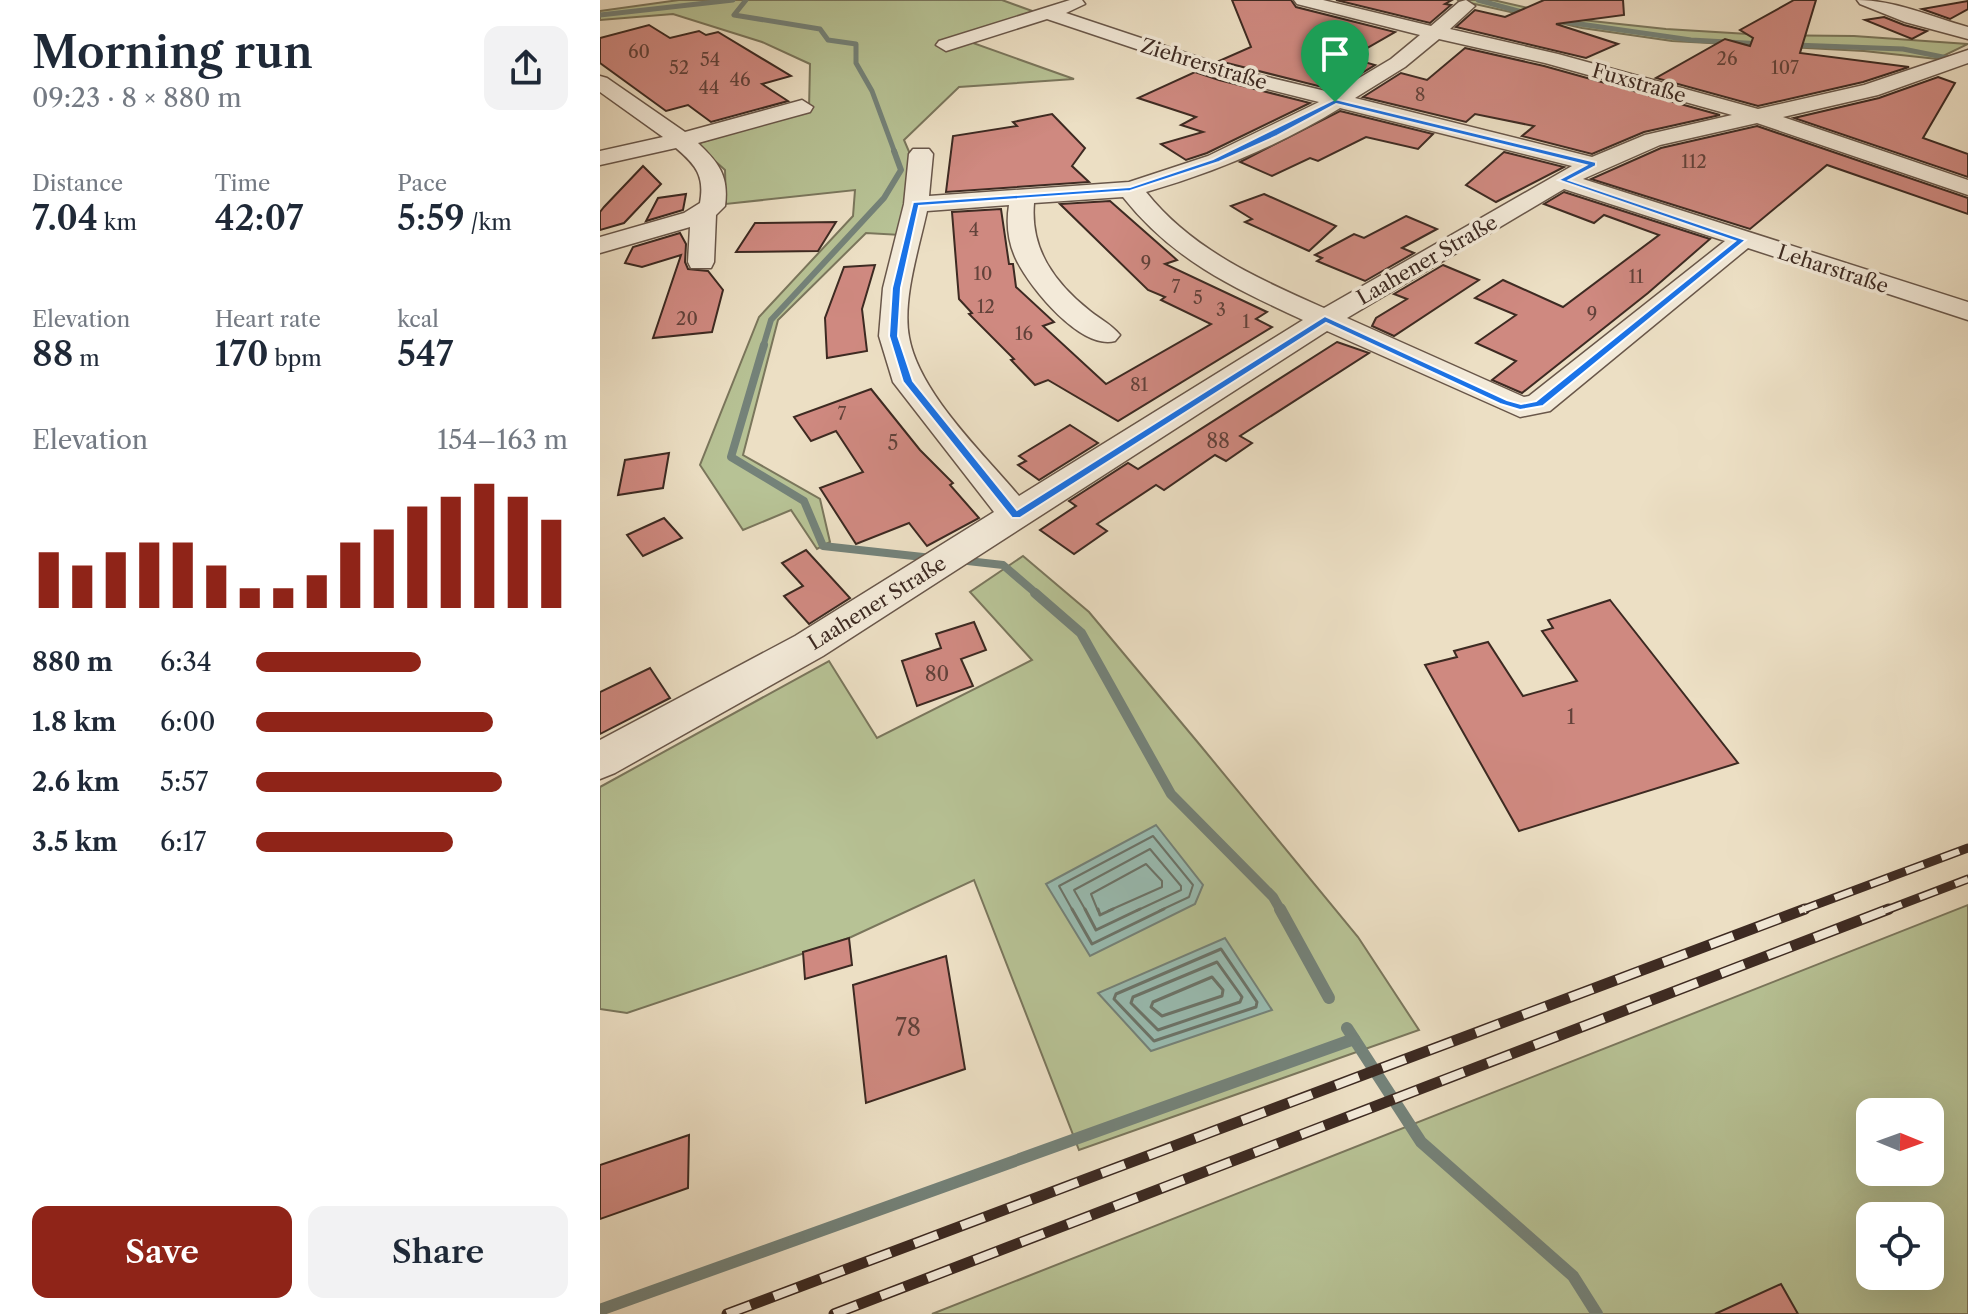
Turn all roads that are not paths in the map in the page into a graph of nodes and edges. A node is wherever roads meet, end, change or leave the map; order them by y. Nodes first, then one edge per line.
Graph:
1 (1089, 0) edge
2 (1303, 0) edge
3 (1866, 0) edge
4 (1466, 6) dead end
5 (1050, 14) junction
6 (1433, 33) junction
7 (1968, 33) edge
8 (946, 45) dead end
9 (1958, 64) edge
10 (600, 82) edge
11 (1335, 102) junction
12 (802, 107) dead end
13 (1752, 116) junction
14 (677, 140) junction
15 (921, 154) dead end
16 (600, 158) edge
17 (1593, 164) junction
18 (1562, 180) junction
19 (1968, 188) edge
20 (1130, 189) junction
21 (1022, 198) junction
22 (916, 204) junction
23 (703, 212) junction
24 (1742, 240) junction
25 (600, 245) edge
26 (701, 262) dead end
27 (1968, 311) edge
28 (1325, 319) junction
29 (1105, 335) dead end
30 (1016, 516) junction
31 (600, 761) edge

1 - 5 street
2 - 6 street, Fuxstraße
3 - 7 street
4 - 6 street
5 - 8 street
5 - 11 street, Ziehrerstraße
6 - 11 street
6 - 13 street, Fuxstraße
9 - 13 street, Laahener Straße
10 - 14 street
11 - 17 street, Ziehrerstraße
11 - 20 street
12 - 14 street
13 - 17 street, Laahener Straße
13 - 19 street, Fuxstraße
14 - 16 street
14 - 23 street
15 - 22 street
17 - 18 street, Laahener Straße
18 - 24 street, Leharstraße
18 - 28 street, Laahener Straße
20 - 21 street
20 - 28 street
21 - 22 street
21 - 29 street
22 - 30 street
23 - 25 street
23 - 26 street
24 - 27 street, Leharstraße
24 - 28 street
28 - 30 street, Laahener Straße
30 - 31 street, Laahener Straße

